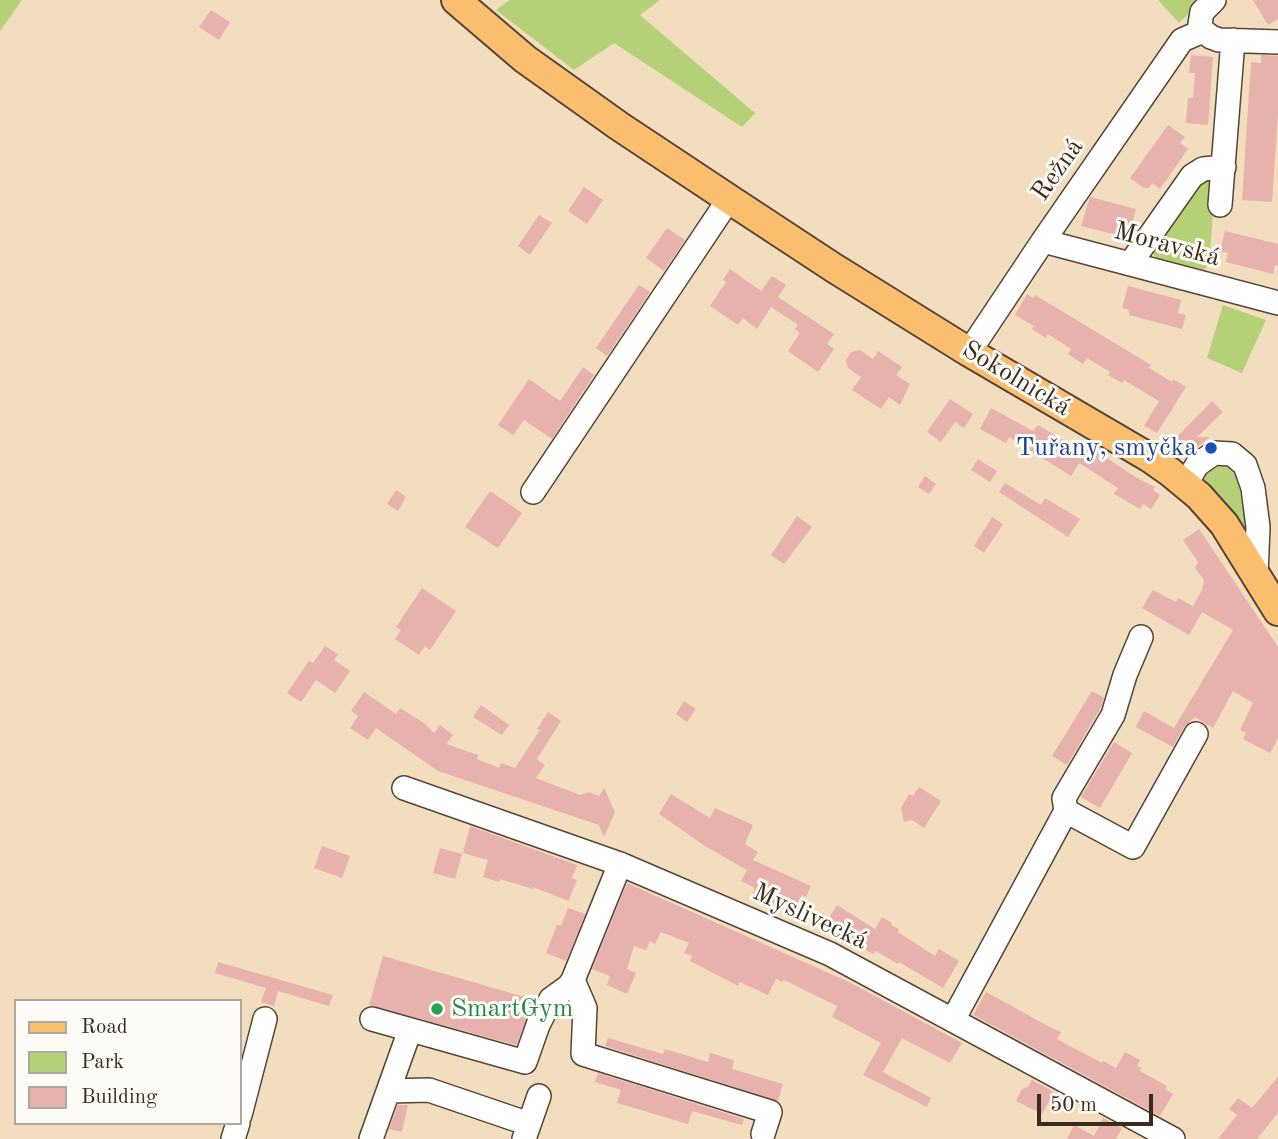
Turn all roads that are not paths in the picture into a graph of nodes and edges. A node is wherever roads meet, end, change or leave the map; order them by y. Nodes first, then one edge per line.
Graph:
1 (456, 0) edge
2 (1214, 0) edge
3 (1203, 31) junction
4 (1233, 40) junction
5 (1278, 43) edge
6 (1224, 167) junction
7 (729, 199) junction
8 (1220, 205) dead end
9 (1042, 241) junction
10 (1130, 264) junction
11 (1278, 303) edge
12 (969, 352) junction
13 (1185, 485) junction
14 (533, 492) dead end
15 (1256, 574) junction
16 (1278, 611) edge
17 (1141, 637) dead end
18 (1196, 734) dead end
19 (404, 788) dead end
20 (1066, 811) junction
21 (620, 864) junction
22 (575, 975) junction
23 (265, 1019) dead end
24 (372, 1019) dead end
25 (953, 1020) junction
26 (410, 1030) junction
27 (389, 1091) junction
28 (539, 1096) dead end
29 (242, 1107) edge
30 (526, 1131) edge
31 (763, 1134) dead end
32 (371, 1139) edge
33 (1173, 1139) edge

1 - 7 main road, Sokolnická
2 - 3 street
3 - 4 street
3 - 9 street, Režná
4 - 5 street
4 - 6 street
6 - 8 street
6 - 10 street
7 - 12 main road, Sokolnická
7 - 14 street
9 - 10 street, Moravská
9 - 12 street, Režná
10 - 11 street, Moravská
12 - 13 main road, Sokolnická
13 - 15 main road, Sokolnická
13 - 15 street
15 - 16 main road, Sokolnická
17 - 20 street
18 - 20 street
19 - 21 street, Myslivecká
20 - 25 street
21 - 22 street
21 - 25 street, Myslivecká
22 - 26 street
22 - 31 street
23 - 29 street
24 - 26 street
25 - 33 street, Myslivecká
26 - 27 street
27 - 30 street
27 - 32 street
28 - 30 street

